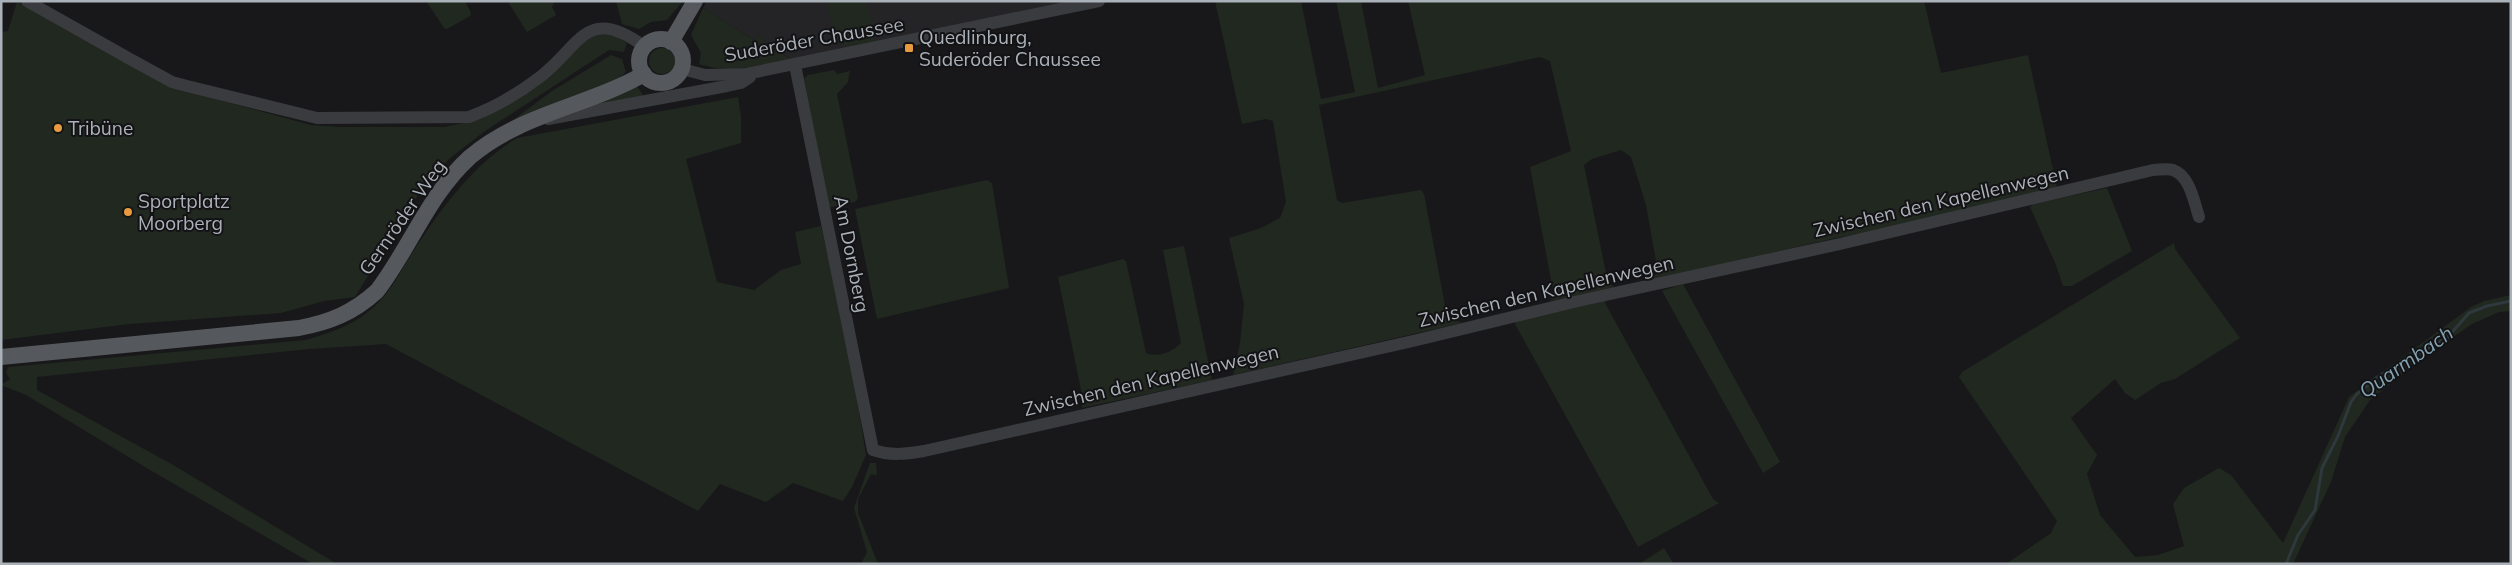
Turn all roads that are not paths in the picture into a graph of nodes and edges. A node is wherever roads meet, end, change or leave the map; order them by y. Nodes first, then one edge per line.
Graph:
1 (27, 1) edge
2 (695, 1) edge
3 (1099, 1) edge
4 (671, 42) junction
5 (645, 47) junction
6 (795, 65) junction
7 (682, 69) junction
8 (757, 72) junction
9 (644, 74) junction
10 (533, 119) junction
11 (2199, 217) dead end
12 (1, 357) edge
13 (873, 450) joint

1 - 5 street
2 - 4 main road
3 - 6 street, Suderöder Chaussee
4 - 5 main road
4 - 7 main road
5 - 9 main road
6 - 8 street, Suderöder Chaussee
6 - 13 street, Am Dornberg
7 - 8 street, Suderöder Chaussee
7 - 9 main road
8 - 10 street
9 - 10 main road, Gernröder Weg
10 - 12 main road, Gernröder Weg
11 - 13 street, Zwischen den Kapellenwegen

